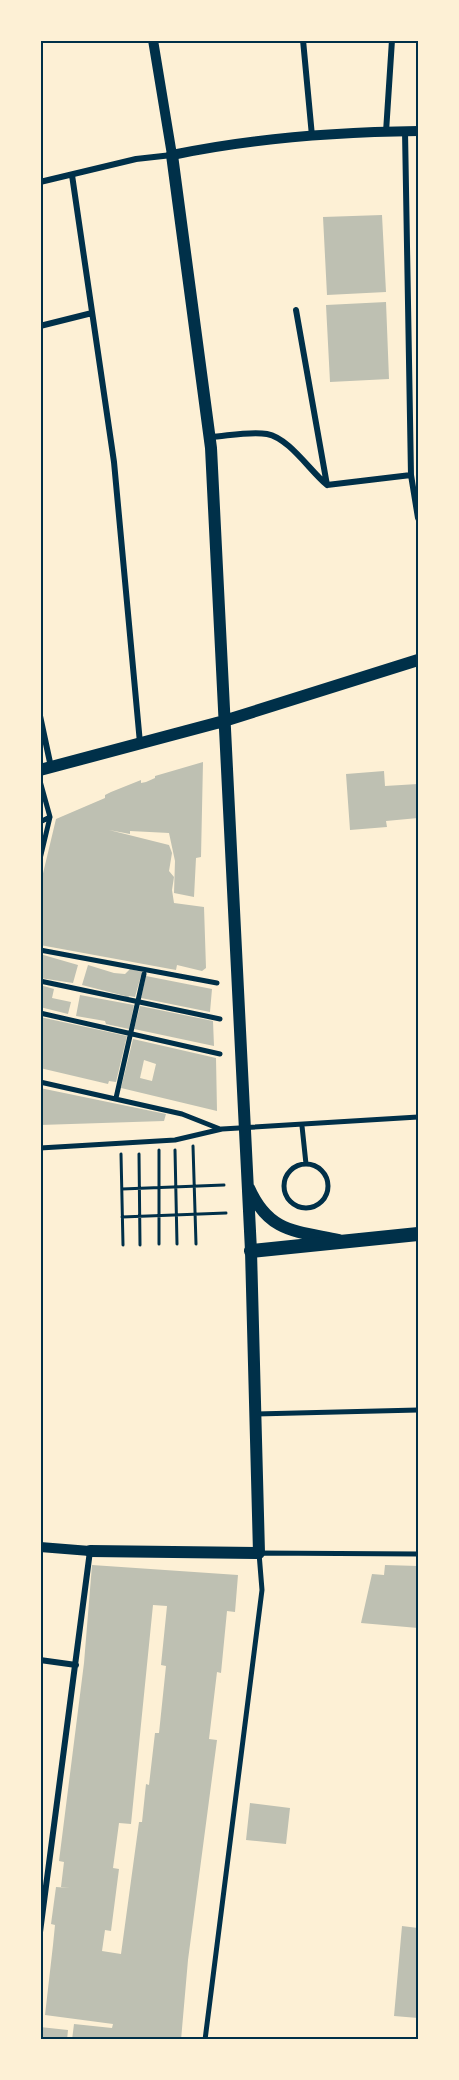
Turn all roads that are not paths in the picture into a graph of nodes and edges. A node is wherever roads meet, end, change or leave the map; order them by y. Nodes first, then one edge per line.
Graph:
1 (153, 40) edge
2 (303, 40) edge
3 (392, 40) edge
4 (405, 131) junction
5 (418, 131) edge
6 (386, 132) junction
7 (312, 136) junction
8 (172, 155) junction
9 (72, 175) junction
10 (40, 182) edge
11 (296, 310) dead end
12 (92, 313) junction
13 (40, 326) edge
14 (418, 389) edge
15 (411, 390) junction
16 (210, 437) junction
17 (411, 475) junction
18 (327, 485) junction
19 (418, 518) edge
20 (418, 660) edge
21 (40, 716) edge
22 (224, 721) junction
23 (140, 744) junction
24 (46, 769) edge
25 (40, 781) edge
26 (50, 817) junction
27 (40, 822) edge
28 (40, 858) edge
29 (40, 950) edge
30 (144, 974) dead end
31 (40, 981) edge
32 (217, 983) dead end
33 (137, 1002) junction
34 (40, 1013) edge
35 (220, 1019) dead end
36 (131, 1033) junction
37 (220, 1054) dead end
38 (40, 1082) edge
39 (116, 1098) junction
40 (418, 1117) edge
41 (302, 1126) junction
42 (244, 1128) junction
43 (222, 1129) junction
44 (40, 1148) edge
45 (306, 1164) junction
46 (247, 1184) junction
47 (418, 1234) edge
48 (344, 1241) junction
49 (250, 1251) junction
50 (418, 1410) edge
51 (256, 1414) junction
52 (40, 1547) edge
53 (90, 1551) junction
54 (259, 1553) junction
55 (418, 1554) edge
56 (40, 1660) edge
57 (76, 1665) junction
58 (40, 1932) edge
59 (205, 2040) edge

1 - 8 street
2 - 7 street
3 - 6 street
4 - 5 street
4 - 6 street
4 - 15 street
6 - 7 street
7 - 8 street
8 - 9 street
8 - 16 main road
9 - 10 street
9 - 12 street
11 - 18 street
12 - 13 street
12 - 23 street
14 - 15 street
15 - 17 street
16 - 18 street
16 - 22 main road
17 - 18 street
17 - 19 street
20 - 22 main road
21 - 24 street
22 - 23 main road
22 - 42 main road
23 - 24 main road
25 - 26 street
26 - 27 street
26 - 28 street
29 - 32 street
30 - 33 street
31 - 33 street
33 - 35 street
33 - 36 street
34 - 36 street
36 - 37 street
36 - 39 street
38 - 39 street
39 - 43 street
40 - 41 street
41 - 42 street
41 - 45 street
42 - 43 street
42 - 46 main road
43 - 44 street
45 - 45 street
46 - 48 main road
46 - 49 main road
47 - 48 main road
48 - 49 main road
49 - 51 main road
50 - 51 street
51 - 54 main road
52 - 53 street
53 - 54 main road
53 - 57 street
54 - 55 street
54 - 59 street
56 - 57 street
57 - 58 street

